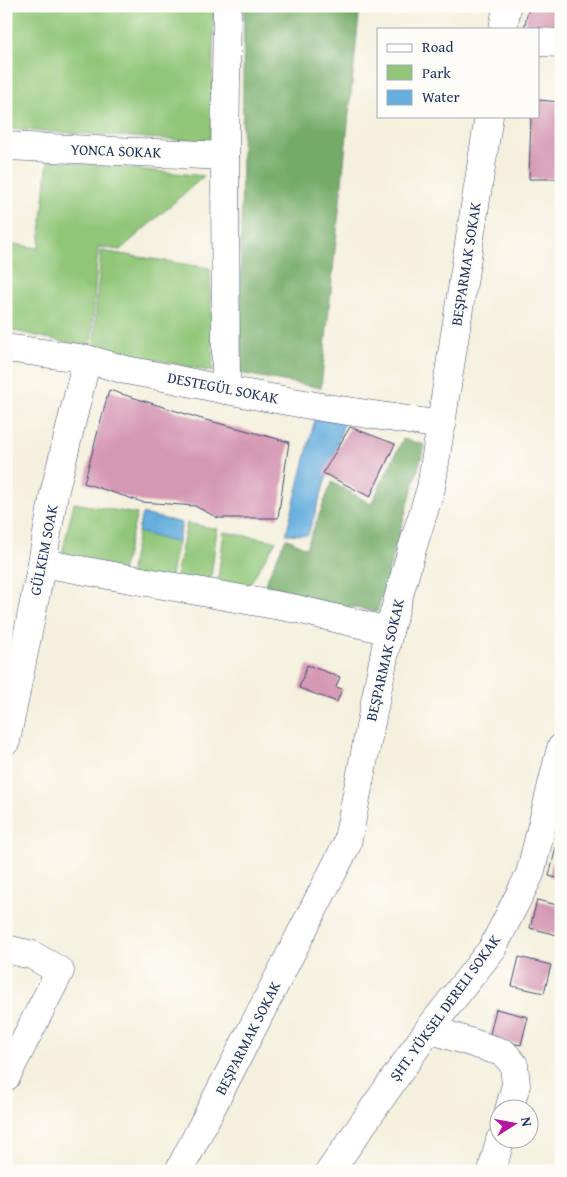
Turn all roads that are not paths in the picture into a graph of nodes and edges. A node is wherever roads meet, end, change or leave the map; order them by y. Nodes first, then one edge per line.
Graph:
1 (227, 6) edge
2 (507, 6) edge
3 (503, 28) edge
4 (540, 42) edge
5 (561, 43) edge
6 (489, 118) edge
7 (6, 146) edge
8 (225, 156) junction
9 (6, 348) edge
10 (87, 359) junction
11 (226, 390) junction
12 (442, 425) junction
13 (42, 563) junction
14 (389, 631) junction
15 (6, 741) edge
16 (561, 748) edge
17 (6, 949) edge
18 (428, 1029) junction
19 (6, 1077) edge
20 (512, 1100) edge
21 (497, 1150) edge
22 (179, 1171) edge
23 (330, 1171) edge
24 (492, 1171) edge

1 - 8 street
2 - 3 street
4 - 5 street
6 - 12 street, BEŞPARMAK SOKAK
7 - 8 street, YONCA SOKAK
8 - 11 street
9 - 10 street, DESTEGÜL SOKAK
10 - 11 street, DESTEGÜL SOKAK
10 - 13 street, GÜLKEM SOAK
11 - 12 street, DESTEGÜL SOKAK
12 - 14 street, BEŞPARMAK SOKAK
13 - 14 street
13 - 15 street, GÜLKEM SOAK
14 - 22 street, BEŞPARMAK SOKAK
16 - 18 street, ŞHT. YÜKSEL DERELI SOKAK
17 - 19 street
18 - 20 street
18 - 23 street, ŞHT. YÜKSEL DERELI SOKAK
21 - 24 street

